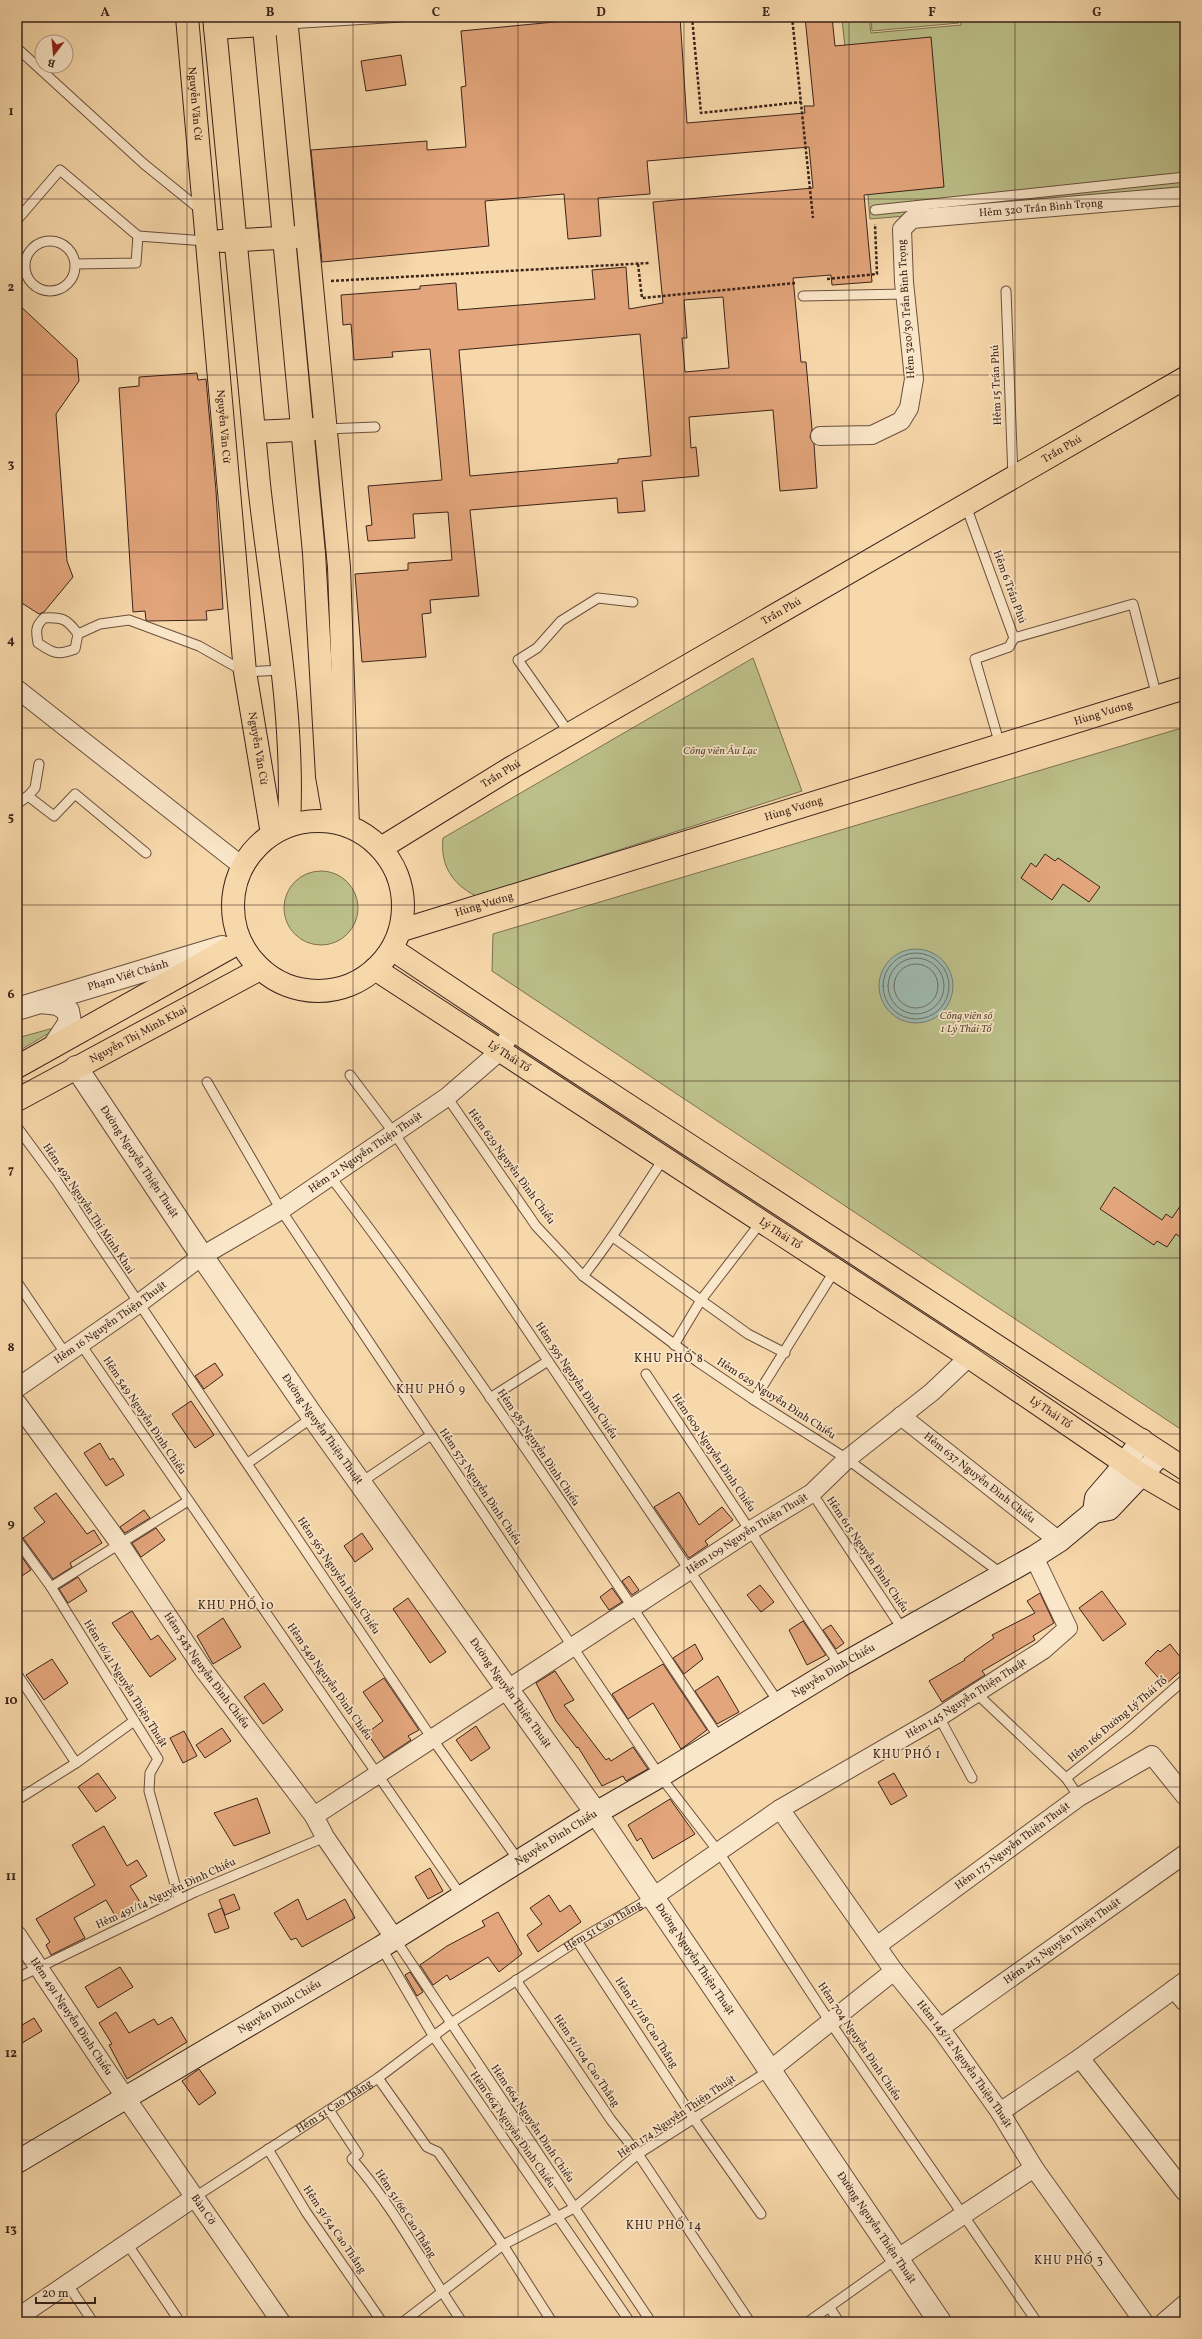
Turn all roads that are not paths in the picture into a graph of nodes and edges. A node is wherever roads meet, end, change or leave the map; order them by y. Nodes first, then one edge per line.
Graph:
1 (188, 17) edge
2 (402, 17) edge
3 (286, 20) edge
4 (264, 21) edge
5 (214, 22) edge
6 (17, 48) edge
7 (1185, 177) edge
8 (1185, 196) edge
9 (874, 210) road end
10 (206, 214) junction
11 (17, 220) edge
12 (902, 229) joint
13 (138, 236) junction
14 (308, 237) junction
15 (285, 238) junction
16 (235, 240) junction
17 (208, 242) junction
18 (76, 264) junction
19 (1006, 291) dead end
20 (905, 294) junction
21 (803, 296) dead end
22 (1185, 378) edge
23 (375, 427) dead end
24 (326, 429) junction
25 (303, 430) junction
26 (254, 432) junction
27 (820, 436) dead end
28 (1013, 479) junction
29 (259, 485) junction
30 (229, 487) junction
31 (966, 506) junction
32 (633, 602) dead end
33 (78, 634) junction
34 (1014, 638) junction
35 (281, 670) junction
36 (245, 672) junction
37 (1185, 688) edge
38 (17, 689) edge
39 (1157, 697) junction
40 (570, 734) junction
41 (1000, 745) junction
42 (39, 764) dead end
43 (28, 796) junction
44 (17, 804) edge
45 (341, 824) junction
46 (281, 829) junction
47 (381, 848) junction
48 (146, 853) dead end
49 (242, 866) junction
50 (402, 930) junction
51 (240, 942) junction
52 (392, 949) junction
53 (260, 969) junction
54 (375, 969) junction
55 (41, 1002) junction
56 (17, 1009) edge
57 (513, 1030) junction
58 (54, 1046) junction
59 (500, 1051) junction
60 (17, 1067) edge
61 (76, 1067) junction
62 (350, 1075) dead end
63 (206, 1082) dead end
64 (447, 1097) junction
65 (17, 1100) edge
66 (17, 1127) edge
67 (394, 1133) junction
68 (664, 1158) junction
69 (330, 1176) junction
70 (281, 1210) junction
71 (761, 1222) junction
72 (613, 1237) junction
73 (202, 1256) junction
74 (836, 1270) junction
75 (583, 1276) junction
76 (17, 1282) edge
77 (701, 1300) junction
78 (138, 1304) junction
79 (952, 1317) junction
80 (939, 1338) junction
81 (80, 1343) junction
82 (674, 1345) junction
83 (65, 1353) junction
84 (785, 1353) junction
85 (969, 1358) junction
86 (548, 1361) junction
87 (646, 1374) dead end
88 (17, 1388) edge
89 (490, 1398) junction
90 (754, 1400) junction
91 (17, 1403) edge
92 (900, 1416) junction
93 (313, 1417) junction
94 (431, 1434) junction
95 (1142, 1440) junction
96 (1161, 1454) junction
97 (847, 1459) junction
98 (248, 1463) junction
99 (1124, 1463) junction
100 (1185, 1469) edge
101 (1142, 1475) junction
102 (360, 1483) junction
103 (812, 1493) junction
104 (1185, 1500) edge
105 (188, 1501) junction
106 (1094, 1512) junction
107 (751, 1530) junction
108 (17, 1540) edge
109 (1059, 1540) junction
110 (120, 1544) junction
111 (1034, 1557) junction
112 (690, 1570) junction
113 (1003, 1575) junction
114 (51, 1587) junction
115 (634, 1608) junction
116 (903, 1630) junction
117 (572, 1646) junction
118 (840, 1666) junction
119 (17, 1674) edge
120 (1185, 1679) edge
121 (507, 1688) junction
122 (976, 1693) junction
123 (779, 1703) junction
124 (939, 1717) junction
125 (134, 1721) junction
126 (431, 1737) junction
127 (720, 1739) junction
128 (76, 1763) junction
129 (377, 1774) junction
130 (660, 1776) junction
131 (972, 1778) dead end
132 (1066, 1778) junction
133 (1185, 1796) edge
134 (1079, 1797) junction
135 (17, 1800) edge
136 (780, 1809) junction
137 (596, 1813) junction
138 (314, 1816) junction
139 (325, 1837) junction
140 (718, 1851) junction
141 (1185, 1854) edge
142 (519, 1861) junction
143 (462, 1896) junction
144 (653, 1897) junction
145 (178, 1900) junction
146 (17, 1935) edge
147 (577, 1941) junction
148 (388, 1943) junction
149 (878, 1946) junction
150 (40, 1968) junction
151 (894, 1971) junction
152 (17, 1978) edge
153 (516, 1980) junction
154 (1181, 1991) edge
155 (830, 2022) junction
156 (451, 2023) junction
157 (940, 2028) junction
158 (434, 2037) junction
159 (1080, 2058) junction
160 (770, 2070) junction
161 (378, 2078) junction
162 (126, 2098) junction
163 (328, 2110) junction
164 (1000, 2112) junction
165 (694, 2119) junction
166 (268, 2149) junction
167 (638, 2154) junction
168 (17, 2162) edge
169 (1034, 2168) junction
170 (1185, 2192) edge
171 (195, 2196) junction
172 (574, 2208) junction
173 (761, 2214) dead end
174 (961, 2214) junction
175 (558, 2218) junction
176 (126, 2242) junction
177 (503, 2245) junction
178 (898, 2258) junction
179 (68, 2285) junction
180 (443, 2294) junction
181 (1185, 2304) edge
182 (830, 2308) junction
183 (17, 2318) edge
184 (20, 2322) edge
185 (93, 2322) edge
186 (180, 2322) edge
187 (281, 2322) edge
188 (382, 2322) edge
189 (403, 2322) edge
190 (462, 2322) edge
191 (552, 2322) edge
192 (630, 2322) edge
193 (651, 2322) edge
194 (750, 2322) edge
195 (808, 2322) edge
196 (839, 2322) edge
197 (940, 2322) edge
198 (1037, 2322) edge
199 (1144, 2322) edge
200 (1164, 2322) edge

1 - 10 main road, Nguyễn Văn Cừ
2 - 3 lane
3 - 4 main road
3 - 14 main road
4 - 5 main road
4 - 15 main road
5 - 16 main road
6 - 10 lane
7 - 9 lane
8 - 12 street, Hẻm 320 Trần Bình Trọng
10 - 17 main road, Nguyễn Văn Cừ
11 - 13 lane
12 - 20 street, Hẻm 320/30 Trần Bình Trọng
13 - 17 lane
13 - 18 lane
14 - 15 main road
14 - 24 main road
15 - 16 main road
15 - 25 main road
16 - 17 main road
16 - 26 main road
17 - 30 main road, Nguyễn Văn Cừ
18 - 18 lane
19 - 28 lane, Hẻm 15 Trần Phú
20 - 21 lane
20 - 27 street, Hẻm 320/30 Trần Bình Trọng
22 - 28 main road, Trần Phú
23 - 24 lane
24 - 25 main road
24 - 45 main road
25 - 26 main road
25 - 45 main road
26 - 29 main road
28 - 31 main road, Trần Phú
29 - 30 main road
29 - 35 main road
30 - 36 main road, Nguyễn Văn Cừ
31 - 34 lane, Hẻm 6 Trần Phú
31 - 40 main road, Trần Phú
32 - 40 lane
33 - 33 lane
33 - 36 lane
34 - 39 lane
34 - 41 lane, Hẻm 6 Trần Phú
35 - 36 lane
35 - 46 main road
36 - 46 main road, Nguyễn Văn Cừ
37 - 39 main road, Hùng Vương
38 - 49 street
39 - 41 main road, Hùng Vương
40 - 47 main road, Trần Phú
41 - 50 main road, Hùng Vương
42 - 43 lane
43 - 44 lane
43 - 48 lane
45 - 46 main road
45 - 47 main road
46 - 49 main road
47 - 50 main road
49 - 51 main road
50 - 52 main road
51 - 53 main road
51 - 55 street, Phạm Viết Chánh
51 - 58 main road
52 - 54 main road
52 - 57 main road
53 - 54 main road
53 - 61 main road, Nguyễn Thị Minh Khai
54 - 59 main road, Lý Thái Tổ
55 - 56 street, Phạm Viết Chánh
55 - 58 street
57 - 59 street, Hẻm 21 Nguyễn Thiện Thuật
57 - 79 main road
58 - 60 main road
59 - 64 street, Hẻm 21 Nguyễn Thiện Thuật
59 - 68 main road, Lý Thái Tổ
61 - 65 main road, Nguyễn Thị Minh Khai
61 - 73 street, Đường Nguyễn Thiện Thuật
62 - 67 lane, Hẻm 595 Nguyễn Ðình Chiểu
63 - 70 lane, Hẻm 575 Nguyễn Ðình Chiểu
64 - 67 street, Hẻm 21 Nguyễn Thiện Thuật
64 - 75 lane, Hẻm 629 Nguyễn Ðình Chiểu
66 - 78 lane, Hẻm 492 Nguyễn Thị Minh Khai
67 - 69 street, Hẻm 21 Nguyễn Thiện Thuật
67 - 86 lane, Hẻm 595 Nguyễn Ðình Chiểu
68 - 71 main road, Lý Thái Tổ
68 - 72 lane
69 - 70 street, Hẻm 21 Nguyễn Thiện Thuật
69 - 89 lane, Hẻm 585 Nguyễn Ðình Chiểu
70 - 73 street, Hẻm 21 Nguyễn Thiện Thuật
70 - 94 lane, Hẻm 575 Nguyễn Ðình Chiểu
71 - 74 main road, Lý Thái Tổ
71 - 77 lane
72 - 75 lane
72 - 77 lane
73 - 78 street, Hẻm 16 Nguyễn Thiện Thuật
73 - 93 street, Đường Nguyễn Thiện Thuật
74 - 80 main road, Lý Thái Tổ
74 - 84 lane
75 - 82 lane, Hẻm 629 Nguyễn Ðình Chiểu
76 - 83 lane
77 - 82 lane
77 - 84 lane
78 - 81 street, Hẻm 16 Nguyễn Thiện Thuật
78 - 98 lane, Hẻm 563 Nguyễn Ðình Chiểu
79 - 80 lane
79 - 95 main road
80 - 85 main road, Lý Thái Tổ
81 - 83 street, Hẻm 16 Nguyễn Thiện Thuật
81 - 105 lane, Hẻm 549 Nguyễn Ðình Chiểu
82 - 90 lane, Hẻm 629 Nguyễn Ðình Chiểu
83 - 88 street, Hẻm 16 Nguyễn Thiện Thuật
84 - 90 lane
85 - 92 street, Hẻm 109 Nguyễn Thiện Thuật
85 - 99 main road, Lý Thái Tổ
86 - 89 lane
86 - 112 lane, Hẻm 595 Nguyễn Ðình Chiểu
87 - 107 lane, Hẻm 609 Nguyễn Ðình Chiểu
89 - 115 lane, Hẻm 585 Nguyễn Ðình Chiểu
90 - 97 lane, Hẻm 629 Nguyễn Ðình Chiểu
91 - 110 street, Hẻm 543 Nguyễn Ðình Chiểu
92 - 97 street, Hẻm 109 Nguyễn Thiện Thuật
92 - 109 street, Hẻm 637 Nguyễn Ðình Chiểu
93 - 98 lane
93 - 102 street, Đường Nguyễn Thiện Thuật
94 - 102 lane
94 - 117 lane, Hẻm 575 Nguyễn Ðình Chiểu
95 - 96 main road
95 - 99 street
96 - 100 main road
96 - 101 street, Nguyễn Đình Chiểu
97 - 103 street, Hẻm 109 Nguyễn Thiện Thuật
97 - 113 lane, Hẻm 629 Nguyễn Ðình Chiểu
98 - 126 lane, Hẻm 563 Nguyễn Ðình Chiểu
99 - 101 main road, Lý Thái Tổ
99 - 106 street
101 - 104 main road, Lý Thái Tổ
101 - 106 street, Nguyễn Đình Chiểu
102 - 121 street, Đường Nguyễn Thiện Thuật
103 - 107 street, Hẻm 109 Nguyễn Thiện Thuật
103 - 116 lane, Hẻm 615 Nguyễn Ðình Chiểu
105 - 110 lane
105 - 129 lane, Hẻm 549 Nguyễn Ðình Chiểu
106 - 109 street, Nguyễn Đình Chiểu
107 - 112 street, Hẻm 109 Nguyễn Thiện Thuật
107 - 118 lane, Hẻm 609 Nguyễn Ðình Chiểu
108 - 114 lane, Hẻm 16/41 Nguyễn Thiện Thuật
109 - 111 street, Nguyễn Đình Chiểu
110 - 114 lane
110 - 138 street, Hẻm 543 Nguyễn Ðình Chiểu
111 - 113 street, Nguyễn Đình Chiểu
111 - 122 street, Hẻm 145 Nguyễn Thiện Thuật
112 - 115 street, Hẻm 109 Nguyễn Thiện Thuật
112 - 123 lane, Hẻm 595 Nguyễn Ðình Chiểu
113 - 116 street, Nguyễn Đình Chiểu
114 - 125 lane, Hẻm 16/41 Nguyễn Thiện Thuật
115 - 117 street, Hẻm 109 Nguyễn Thiện Thuật
115 - 127 lane, Hẻm 585 Nguyễn Ðình Chiểu
116 - 118 street, Nguyễn Đình Chiểu
117 - 121 street, Hẻm 109 Nguyễn Thiện Thuật
117 - 130 lane, Hẻm 575 Nguyễn Ðình Chiểu
118 - 123 street, Nguyễn Đình Chiểu
119 - 128 lane
120 - 132 lane, Hẻm 166 Đường Lý Thái Tổ
121 - 126 street, Hẻm 109 Nguyễn Thiện Thuật
121 - 137 street, Đường Nguyễn Thiện Thuật
122 - 124 street, Hẻm 145 Nguyễn Thiện Thuật
122 - 132 lane
123 - 127 street, Nguyễn Đình Chiểu
124 - 131 lane
124 - 136 street, Hẻm 145 Nguyễn Thiện Thuật
125 - 128 lane
125 - 145 lane, Hẻm 16/41 Nguyễn Thiện Thuật
126 - 129 street, Hẻm 109 Nguyễn Thiện Thuật
126 - 142 lane, Hẻm 563 Nguyễn Ðình Chiểu
127 - 130 street, Nguyễn Đình Chiểu
128 - 135 lane
129 - 138 street, Hẻm 109 Nguyễn Thiện Thuật
129 - 143 lane, Hẻm 549 Nguyễn Ðình Chiểu
130 - 137 street, Nguyễn Đình Chiểu
130 - 140 lane, Hẻm 704 Nguyễn Đình Chiểu
132 - 134 lane
133 - 134 street, Hẻm 175 Nguyễn Thiện Thuật
134 - 149 street, Hẻm 175 Nguyễn Thiện Thuật
136 - 140 street, Hẻm 145 Nguyễn Thiện Thuật
136 - 149 street, Hẻm 145/12 Nguyễn Thiện Thuật
137 - 142 street, Nguyễn Đình Chiểu
137 - 144 street, Đường Nguyễn Thiện Thuật
138 - 139 street, Hẻm 543 Nguyễn Ðình Chiểu
139 - 145 lane, Hẻm 491/14 Nguyễn Ðình Chiểu
139 - 148 street, Hẻm 543 Nguyễn Ðình Chiểu
140 - 144 street, Hẻm 145 Nguyễn Thiện Thuật
140 - 155 lane, Hẻm 704 Nguyễn Đình Chiểu
141 - 157 street, Hẻm 213 Nguyễn Thiện Thuật
142 - 143 street, Nguyễn Đình Chiểu
143 - 148 street, Nguyễn Đình Chiểu
144 - 147 lane, Hẻm 51 Cao Thắng
144 - 160 street, Đường Nguyễn Thiện Thuật
145 - 150 lane, Hẻm 491/14 Nguyễn Ðình Chiểu
146 - 150 street, Hẻm 491 Nguyễn Ðình Chiểu
147 - 153 lane, Hẻm 51 Cao Thắng
147 - 165 lane, Hẻm 51/118 Cao Thắng
148 - 156 lane, Hẻm 664 Nguyễn Ðình Chiểu
148 - 158 lane, Hẻm 664 Nguyễn Đình Chiểu
148 - 162 street, Nguyễn Đình Chiểu
149 - 151 street, Hẻm 145/12 Nguyễn Thiện Thuật
150 - 152 lane, Hẻm 491/14 Nguyễn Ðình Chiểu
150 - 162 street, Hẻm 491 Nguyễn Ðình Chiểu
151 - 155 street
151 - 157 street, Hẻm 145/12 Nguyễn Thiện Thuật
153 - 156 lane, Hẻm 51 Cao Thắng
153 - 167 lane, Hẻm 51/104 Cao Thắng
154 - 159 street
155 - 160 street
155 - 174 lane, Hẻm 704 Nguyễn Đình Chiểu
156 - 158 lane, Hẻm 51 Cao Thắng
156 - 172 lane, Hẻm 664 Nguyễn Ðình Chiểu
157 - 164 street, Hẻm 145/12 Nguyễn Thiện Thuật
158 - 161 lane, Hẻm 51 Cao Thắng
158 - 175 lane, Hẻm 664 Nguyễn Đình Chiểu
159 - 164 street
159 - 170 street
160 - 165 lane, Hẻm 174 Nguyễn Thiện Thuật
160 - 178 street, Đường Nguyễn Thiện Thuật
161 - 163 lane, Hẻm 51 Cao Thắng
161 - 177 lane
162 - 168 street, Nguyễn Đình Chiểu
162 - 171 street, Bàn Cờ
163 - 166 lane, Hẻm 51 Cao Thắng
163 - 180 lane, Hẻm 51/66 Cao Thắng
164 - 169 street, Hẻm 145/12 Nguyễn Thiện Thuật
165 - 167 lane, Hẻm 174 Nguyễn Thiện Thuật
165 - 173 lane, Hẻm 51/118 Cao Thắng
166 - 171 lane, Hẻm 51 Cao Thắng
166 - 188 lane, Hẻm 51/54 Cao Thắng
167 - 172 lane, Hẻm 174 Nguyễn Thiện Thuật
167 - 194 lane, Hẻm 51/104 Cao Thắng
169 - 174 street
169 - 199 street, Hẻm 145/12 Nguyễn Thiện Thuật
171 - 176 street, Hẻm 51 Cao Thắng
171 - 187 street, Bàn Cờ
172 - 175 lane, Hẻm 174 Nguyễn Thiện Thuật
172 - 193 lane, Hẻm 664 Nguyễn Ðình Chiểu
174 - 178 street
174 - 198 lane, Hẻm 704 Nguyễn Đình Chiểu
175 - 177 lane, Hẻm 174 Nguyễn Thiện Thuật
175 - 192 lane, Hẻm 664 Nguyễn Đình Chiểu
176 - 179 street, Hẻm 51 Cao Thắng
176 - 186 lane
177 - 180 lane, Hẻm 174 Nguyễn Thiện Thuật
177 - 191 lane
178 - 182 lane
178 - 197 street, Đường Nguyễn Thiện Thuật
179 - 183 street, Hẻm 51 Cao Thắng
179 - 185 lane
180 - 189 lane, Hẻm 174 Nguyễn Thiện Thuật
180 - 190 lane
181 - 200 street
182 - 195 lane
182 - 196 lane
183 - 184 lane

